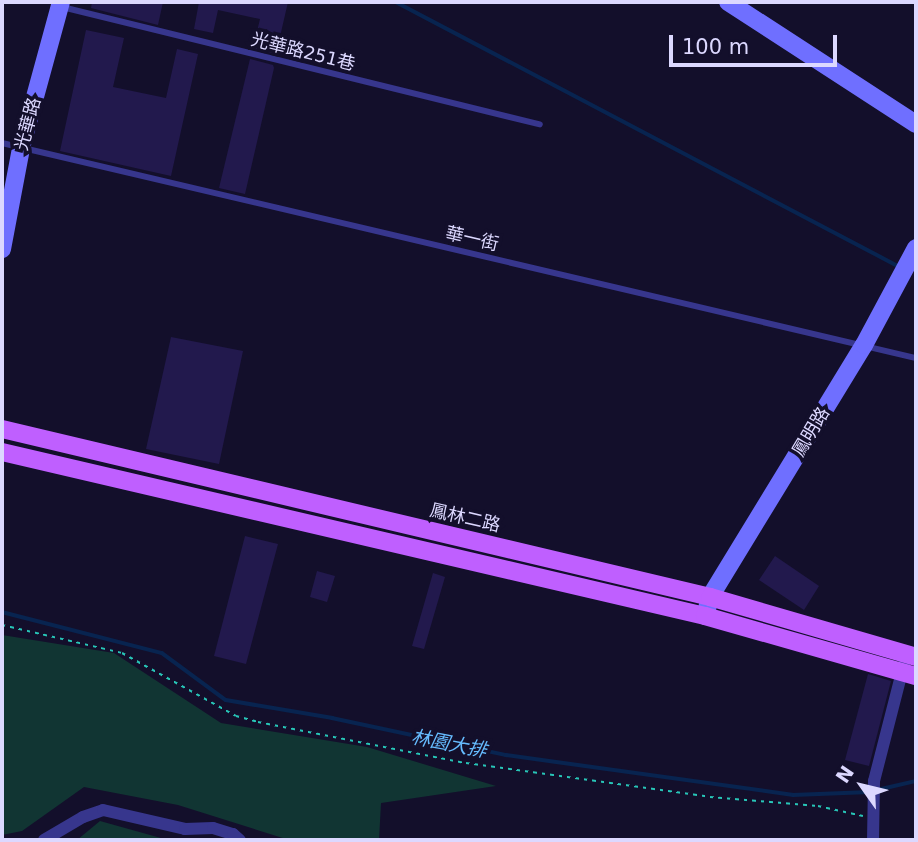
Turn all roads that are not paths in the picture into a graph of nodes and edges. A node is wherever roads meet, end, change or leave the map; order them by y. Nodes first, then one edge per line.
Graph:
1 (728, 2) edge
2 (61, 4) edge
3 (540, 124) dead end
4 (916, 124) edge
5 (2, 143) edge
6 (21, 148) junction
7 (916, 248) edge
8 (2, 249) edge
9 (864, 345) junction
10 (916, 358) edge
11 (2, 429) edge
12 (2, 452) edge
13 (710, 597) junction
14 (705, 615) junction
15 (912, 655) edge
16 (909, 674) edge
17 (44, 840) edge
18 (240, 840) edge
19 (873, 840) edge

1 - 4 street
2 - 3 lane, 光華路251巷
2 - 6 street, 光華路
5 - 6 lane, 華一街
6 - 8 street, 光華路
6 - 9 lane, 華一街
7 - 9 street, 鳳明路
9 - 10 lane, 華一街
9 - 13 street, 鳳明路
11 - 13 main road, 鳳林二路
12 - 14 main road
13 - 14 street, 鳳明路
13 - 15 main road, 鳳林二路
14 - 16 main road
15 - 16 street
16 - 19 street
17 - 18 street

